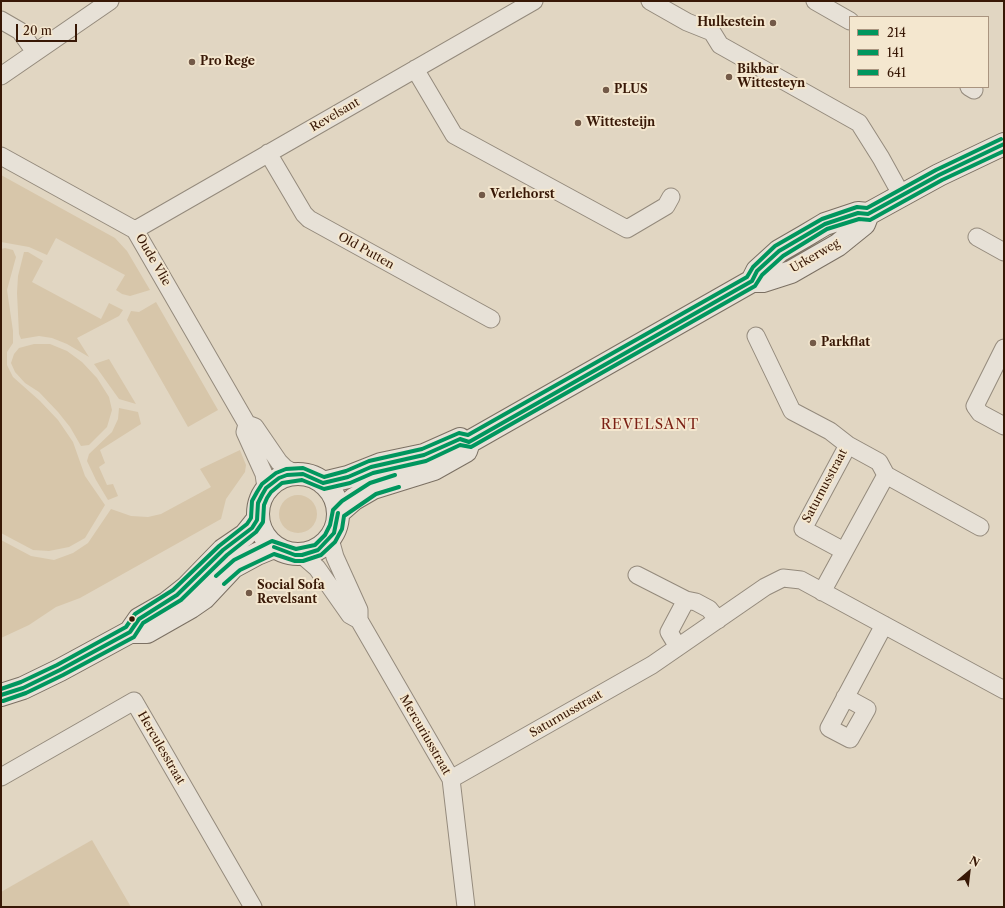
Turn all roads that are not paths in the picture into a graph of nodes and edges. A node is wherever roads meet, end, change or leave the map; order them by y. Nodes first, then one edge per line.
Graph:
1 (110, 1) edge
2 (534, 1) edge
3 (650, 1) edge
4 (818, 2) edge
5 (1, 20) edge
6 (849, 20) edge
7 (35, 52) junction
8 (415, 69) junction
9 (1, 76) edge
10 (1004, 144) edge
11 (268, 153) junction
12 (1, 156) edge
13 (902, 196) junction
14 (671, 197) dead end
15 (135, 230) junction
16 (977, 238) dead end
17 (1004, 252) edge
18 (491, 319) dead end
19 (756, 336) dead end
20 (1004, 348) edge
21 (247, 424) junction
22 (1004, 426) edge
23 (469, 442) junction
24 (848, 445) junction
25 (296, 474) junction
26 (886, 475) junction
27 (323, 483) junction
28 (266, 488) junction
29 (338, 513) junction
30 (257, 520) junction
31 (980, 527) dead end
32 (330, 539) junction
33 (274, 547) junction
34 (844, 551) junction
35 (302, 555) junction
36 (637, 575) dead end
37 (822, 592) junction
38 (686, 600) junction
39 (359, 620) junction
40 (718, 620) junction
41 (884, 625) junction
42 (130, 632) junction
43 (678, 646) junction
44 (1004, 690) edge
45 (2, 694) edge
46 (845, 697) dead end
47 (1, 777) edge
48 (451, 779) junction
49 (253, 907) edge
50 (466, 907) edge

1 - 7 street
2 - 8 street, Revelsant
3 - 13 street
4 - 6 street
5 - 7 street
7 - 9 street
8 - 11 street, Revelsant
8 - 14 street
10 - 13 main road, Urkerweg
11 - 15 street, Revelsant
11 - 18 street, Old Putten
12 - 15 street, Oude Vlie
13 - 23 main road, Urkerweg
15 - 21 street, Oude Vlie
16 - 17 street
19 - 24 street, Saturnusstraat
20 - 22 street
21 - 25 street, Oude Vlie
21 - 28 street, Oude Vlie
23 - 27 main road, Urkerweg
23 - 29 main road, Urkerweg
24 - 26 street, Saturnusstraat
24 - 34 street, Saturnusstraat
25 - 27 main road
25 - 28 main road
26 - 31 street, Saturnusstraat
26 - 34 street
27 - 29 main road
28 - 30 main road
29 - 32 main road
30 - 33 main road
30 - 42 main road
32 - 35 main road
32 - 39 street, Mercuriusstraat
33 - 35 main road
33 - 42 main road
34 - 37 street
35 - 39 street, Mercuriusstraat
36 - 38 street
37 - 40 street, Saturnusstraat
37 - 41 street, Saturnusstraat
38 - 40 street
38 - 43 street
39 - 48 street, Mercuriusstraat
40 - 43 street, Saturnusstraat
41 - 44 street, Saturnusstraat
41 - 46 street
42 - 45 main road
43 - 48 street, Saturnusstraat
47 - 49 street, Herculesstraat
48 - 50 street, Mercuriusstraat

